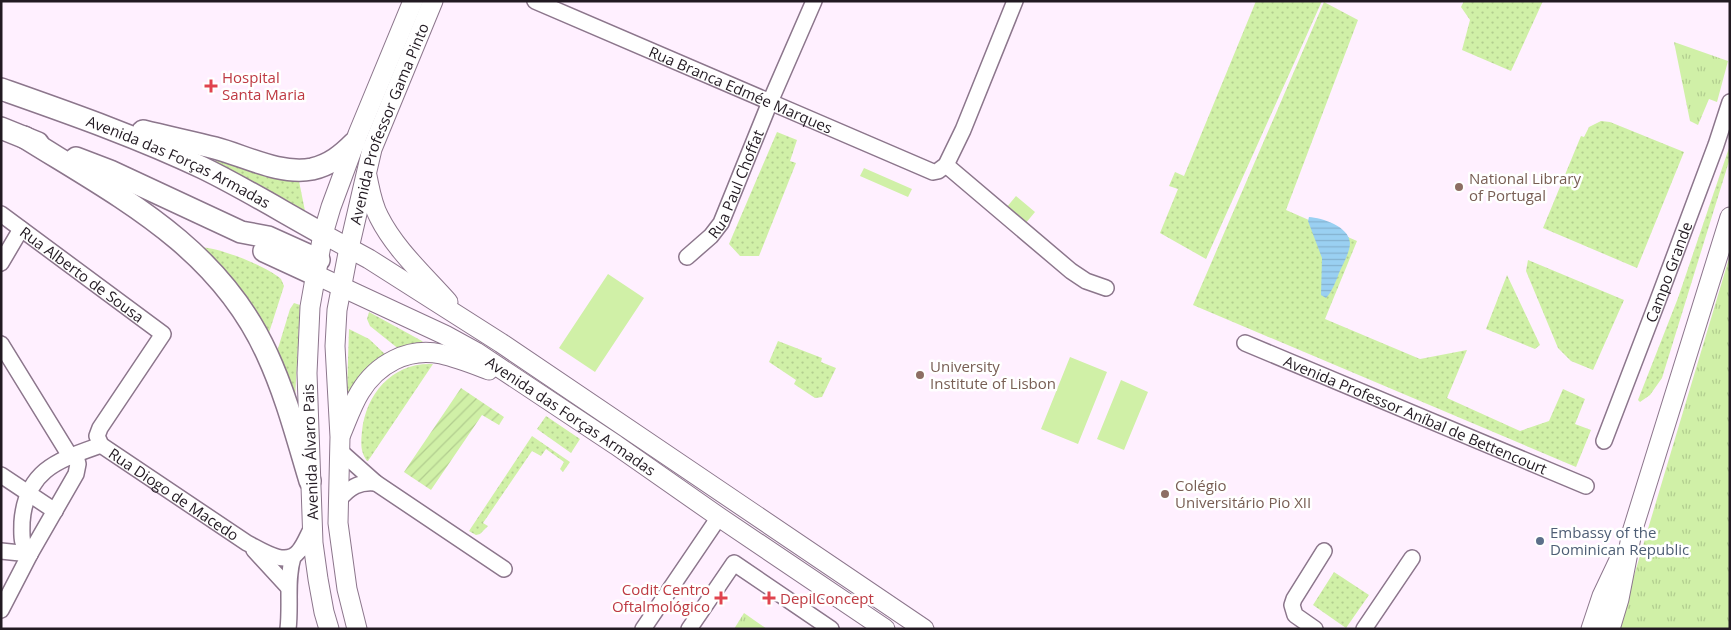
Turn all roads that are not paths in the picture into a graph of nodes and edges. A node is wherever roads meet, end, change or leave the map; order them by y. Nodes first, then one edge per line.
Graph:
1 (413, 1) edge
2 (433, 1) edge
3 (535, 1) edge
4 (814, 1) edge
5 (1015, 1) edge
6 (1, 89) edge
7 (770, 102) junction
8 (1730, 102) edge
9 (73, 115) junction
10 (1, 128) edge
11 (24, 137) junction
12 (354, 143) junction
13 (946, 165) junction
14 (366, 172) junction
15 (1, 214) edge
16 (1730, 217) edge
17 (21, 229) junction
18 (324, 234) junction
19 (349, 248) junction
20 (687, 257) dead end
21 (1, 263) edge
22 (318, 268) junction
23 (341, 287) junction
24 (1106, 288) dead end
25 (461, 317) junction
26 (1245, 343) dead end
27 (1, 344) edge
28 (516, 378) junction
29 (1604, 441) dead end
30 (340, 444) junction
31 (101, 445) junction
32 (70, 456) junction
33 (1, 475) edge
34 (310, 481) junction
35 (376, 483) junction
36 (1586, 486) dead end
37 (28, 493) junction
38 (339, 500) junction
39 (55, 511) junction
40 (719, 517) junction
41 (313, 526) junction
42 (1632, 532) junction
43 (247, 543) junction
44 (1324, 550) dead end
45 (1, 551) edge
46 (30, 554) junction
47 (293, 557) junction
48 (1412, 558) dead end
49 (504, 569) dead end
50 (288, 587) junction
51 (1, 610) edge
52 (884, 628) edge
53 (288, 629) edge
54 (329, 629) edge
55 (356, 629) edge
56 (643, 629) edge
57 (689, 629) edge
58 (831, 629) edge
59 (924, 629) edge
60 (1315, 629) edge
61 (1364, 629) edge
62 (1592, 629) edge
63 (1610, 629) edge

1 - 12 main road, Avenida Professor Gama Pinto
2 - 14 main road, Avenida Professor Gama Pinto
3 - 7 street, Rua Branca Edmée Marques
4 - 7 street, Rua Paul Choffat
5 - 13 street
6 - 9 highway, Avenida das Forças Armadas
7 - 13 street, Rua Branca Edmée Marques
7 - 20 street, Rua Paul Choffat
8 - 29 street, Campo Grande
9 - 12 highway
9 - 18 highway, Avenida das Forças Armadas
10 - 11 highway, Avenida das Forças Armadas
11 - 22 highway, Avenida das Forças Armadas
11 - 34 highway
12 - 18 main road, Avenida Professor Gama Pinto
13 - 24 street
14 - 19 main road, Avenida Professor Gama Pinto
14 - 25 main road
15 - 17 street, Rua Alberto de Sousa
16 - 42 main road
17 - 21 street
17 - 31 street, Rua Alberto de Sousa
18 - 19 main road, Avenida das Forças Armadas
18 - 22 main road, Avenida Professor Gama Pinto
19 - 22 main road
19 - 23 main road, Avenida Professor Gama Pinto
19 - 25 main road, Avenida das Forças Armadas
22 - 23 main road, Avenida das Forças Armadas
22 - 34 main road, Avenida Álvaro Pais
23 - 28 main road, Avenida das Forças Armadas
23 - 30 main road, Avenida Álvaro Pais
25 - 59 main road, Avenida das Forças Armadas
26 - 36 street, Avenida Professor Aníbal de Bettencourt
27 - 32 street
28 - 30 main road
28 - 40 main road, Avenida das Forças Armadas
30 - 35 street
30 - 38 main road, Avenida Álvaro Pais
31 - 32 street
31 - 43 street, Rua Diogo de Macedo
32 - 37 street
32 - 39 street
33 - 37 street
34 - 41 main road, Avenida Álvaro Pais
35 - 38 street
35 - 49 street
37 - 39 street
37 - 46 street
38 - 55 main road, Avenida Álvaro Pais
39 - 46 street
40 - 52 main road, Avenida das Forças Armadas
40 - 56 street
41 - 47 street
41 - 54 main road, Avenida Álvaro Pais
42 - 62 main road
42 - 63 main road
43 - 47 street, Rua Diogo de Macedo
43 - 50 street, Rua Diogo de Macedo
44 - 60 street
45 - 46 street
46 - 51 street
47 - 50 street
48 - 61 street
50 - 53 street
57 - 58 street

